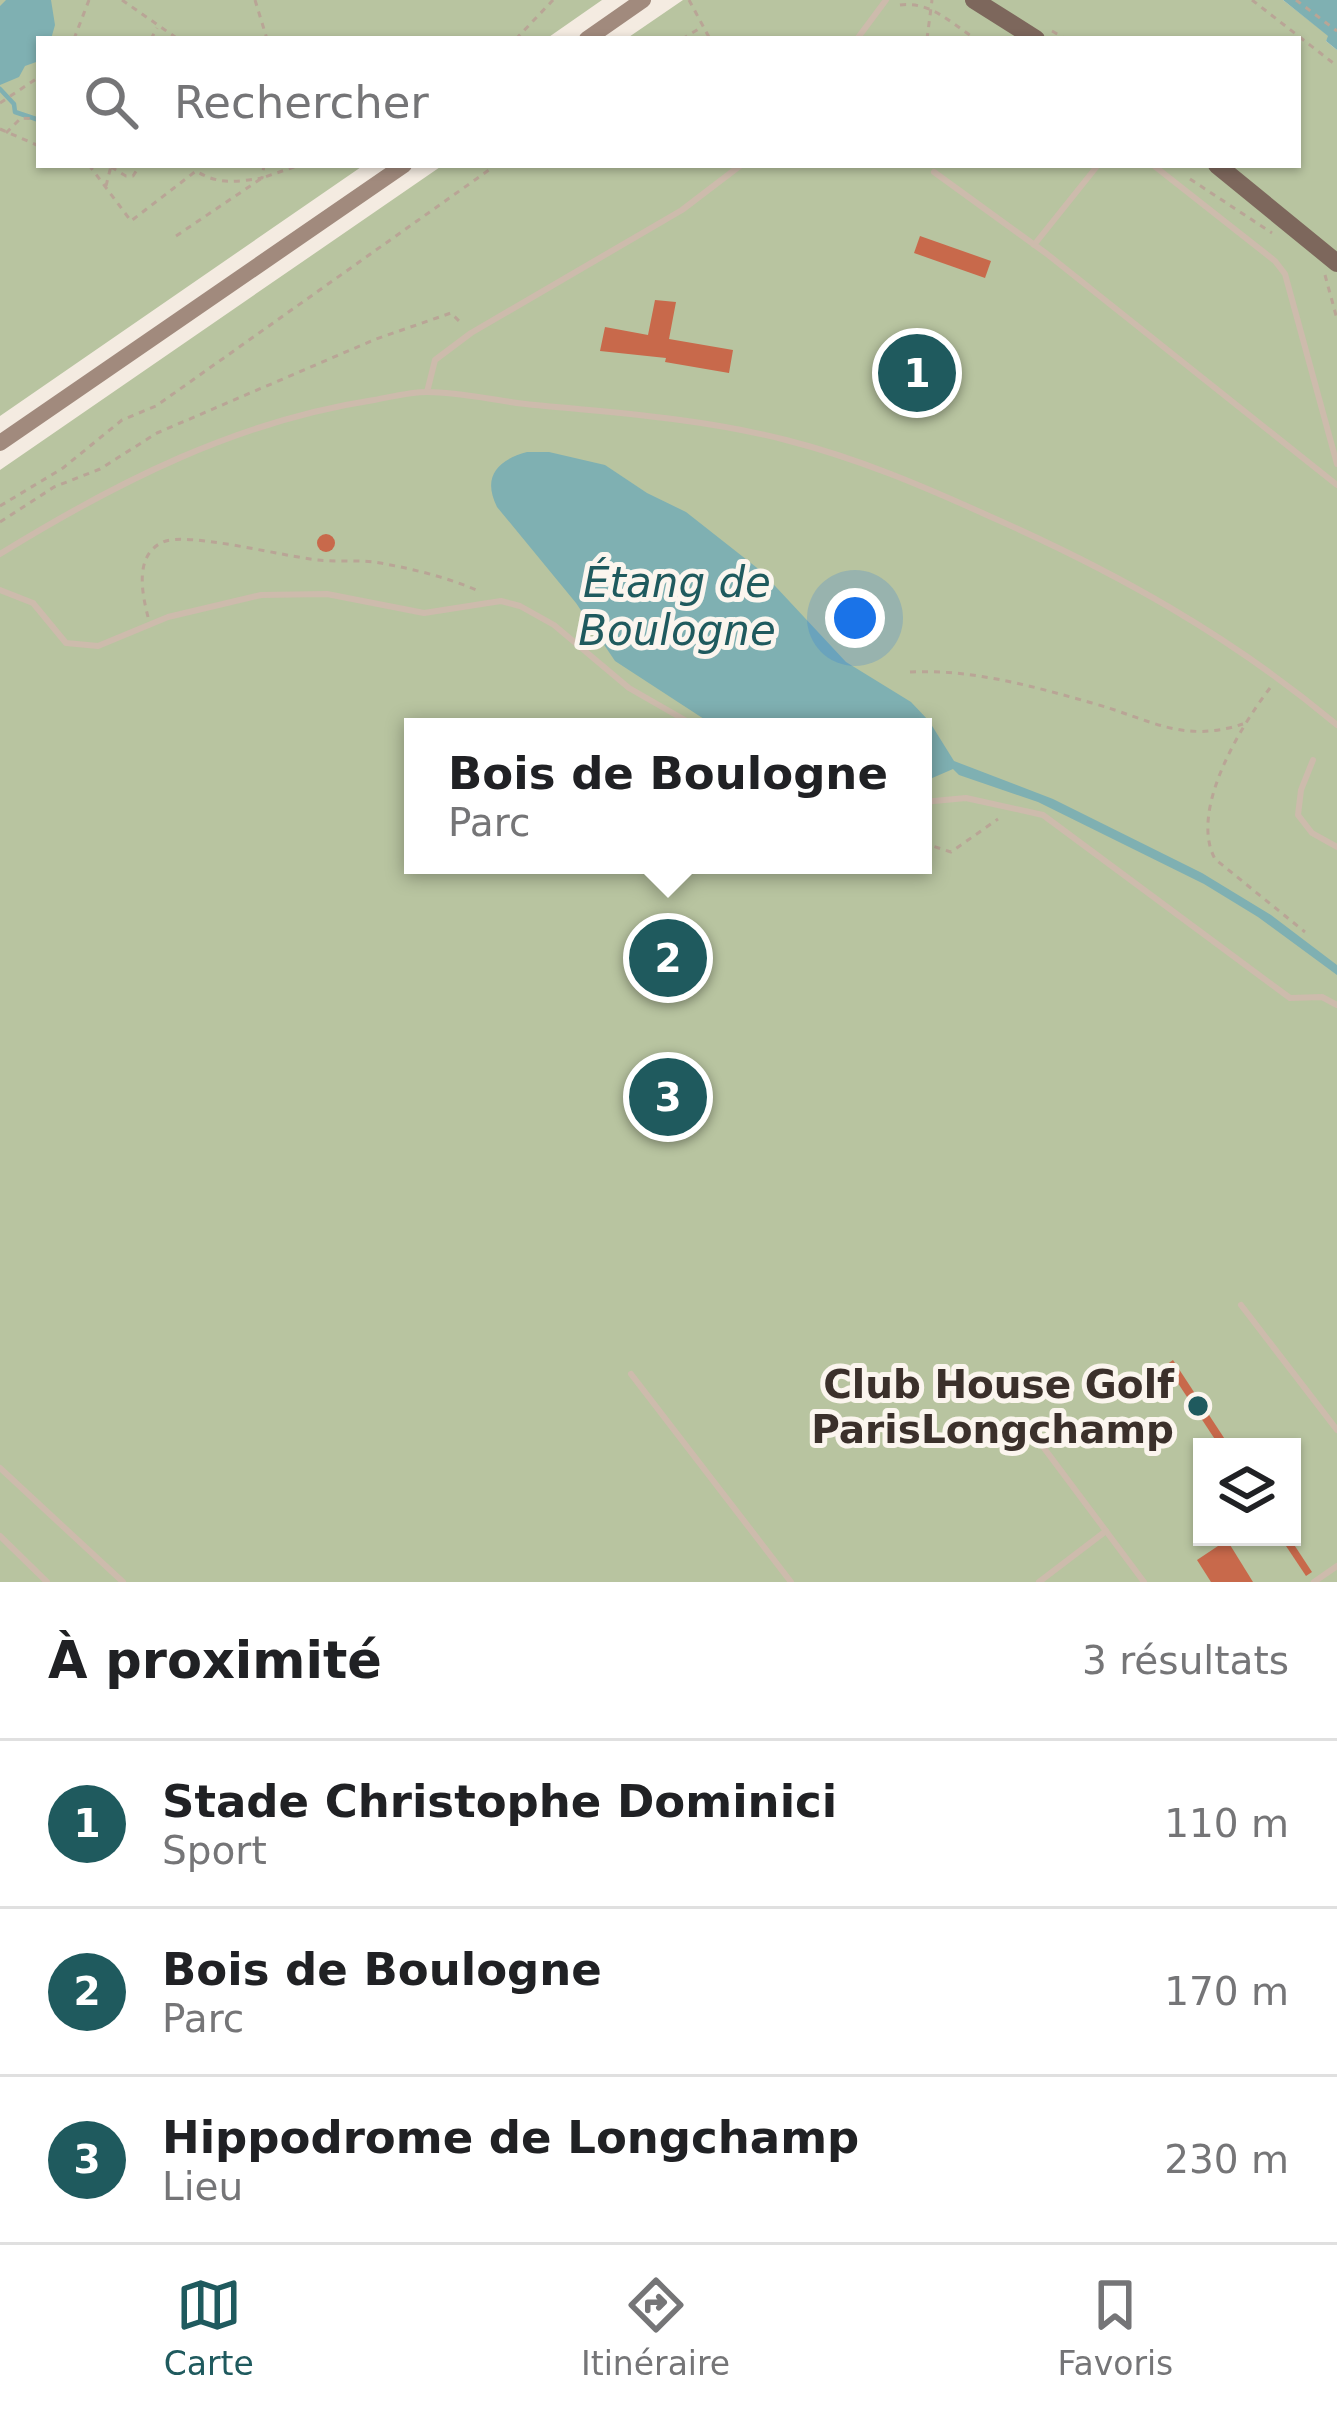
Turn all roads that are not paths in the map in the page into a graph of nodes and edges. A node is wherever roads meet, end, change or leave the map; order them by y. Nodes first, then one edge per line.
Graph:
1 (644, 0) edge
2 (886, 0) edge
3 (974, 0) edge
4 (591, 36) edge
5 (859, 36) edge
6 (1031, 36) edge
7 (400, 168) edge
8 (737, 168) edge
9 (1096, 168) edge
10 (1157, 168) edge
11 (1221, 168) edge
12 (934, 172) dead end
13 (1034, 244) junction
14 (1332, 258) edge
15 (427, 392) junction
16 (0, 443) edge
17 (1337, 464) edge
18 (1337, 485) edge
19 (0, 554) edge
20 (0, 590) edge
21 (681, 718) edge
22 (1337, 725) edge
23 (1312, 760) dead end
24 (932, 801) edge
25 (1337, 848) edge
26 (1337, 1005) edge
27 (1241, 1305) dead end
28 (631, 1374) dead end
29 (1337, 1430) edge
30 (1035, 1436) dead end
31 (0, 1468) edge
32 (1106, 1531) junction
33 (0, 1536) edge
34 (1337, 1566) edge
35 (47, 1582) edge
36 (123, 1582) edge
37 (791, 1582) edge
38 (1039, 1582) edge
39 (1144, 1582) edge
40 (1314, 1582) edge

1 - 4 main road
2 - 5 lane
3 - 6 main road
7 - 16 main road
8 - 15 lane
9 - 13 lane
10 - 17 lane
11 - 14 main road
12 - 13 lane
13 - 18 lane
15 - 19 lane
15 - 22 lane
20 - 21 lane
23 - 25 lane
24 - 26 lane
27 - 29 lane
28 - 37 lane
30 - 32 lane
31 - 36 lane
32 - 38 lane
32 - 39 lane
33 - 35 lane
34 - 40 lane

